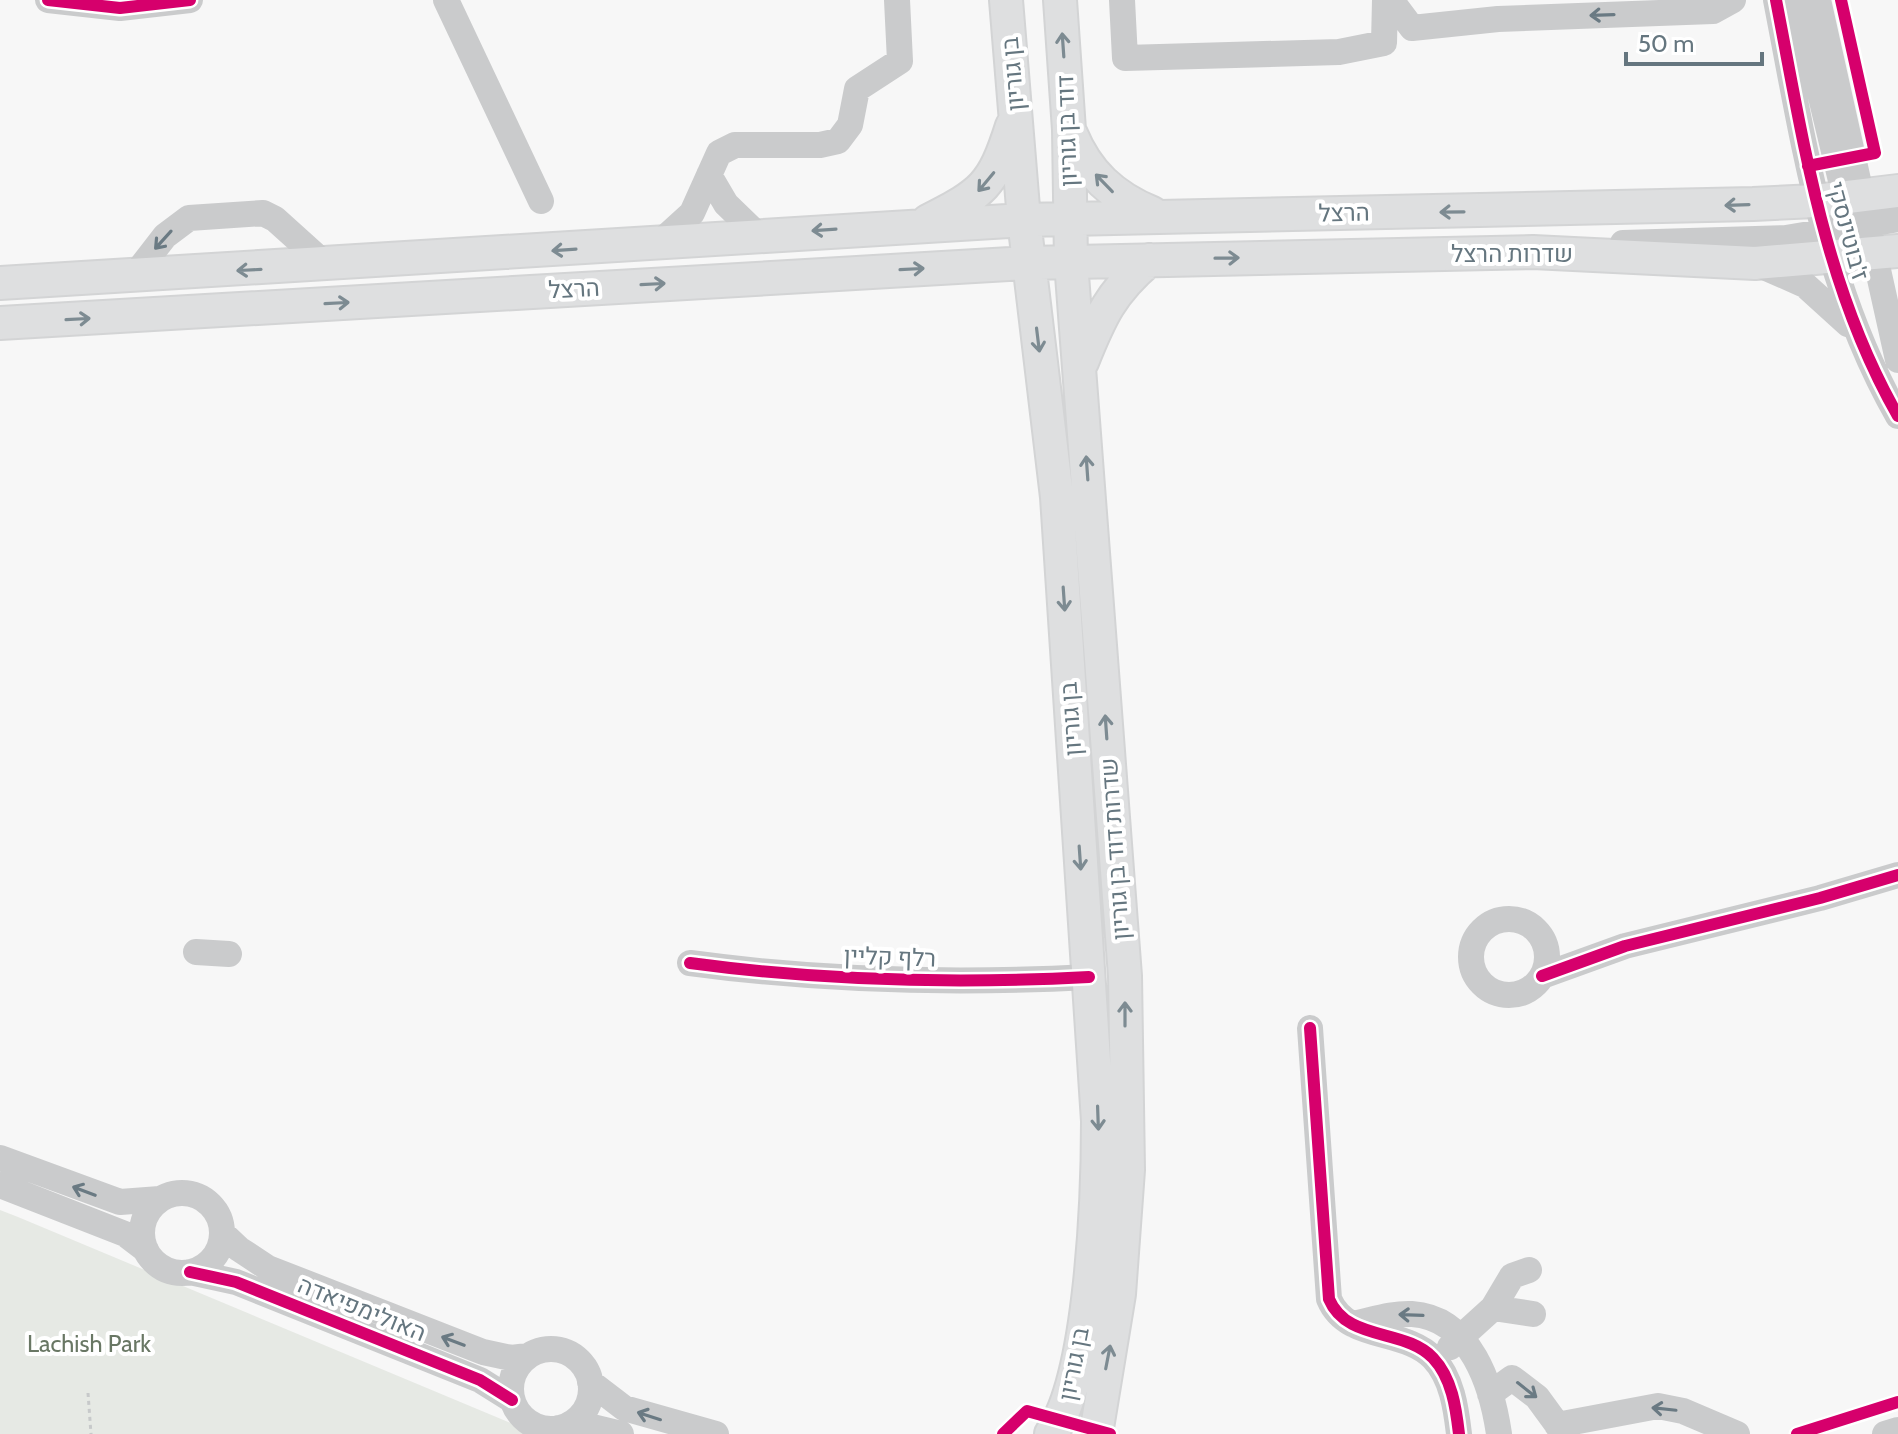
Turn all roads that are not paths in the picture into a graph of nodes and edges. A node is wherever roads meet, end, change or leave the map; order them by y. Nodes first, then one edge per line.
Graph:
1 (48, 0) edge
2 (190, 0) edge
3 (446, 0) edge
4 (897, 0) edge
5 (1006, 0) edge
6 (1060, 0) edge
7 (1122, 0) edge
8 (1388, 0) edge
9 (1733, 0) edge
10 (1776, 0) edge
11 (1792, 0) edge
12 (1808, 0) edge
13 (1818, 0) edge
14 (1809, 47) junction
15 (1016, 111) junction
16 (1069, 130) junction
17 (709, 175) junction
18 (1898, 191) edge
19 (541, 201) dead end
20 (1530, 210) junction
21 (1159, 216) junction
22 (1069, 219) junction
23 (1898, 219) edge
24 (1024, 220) junction
25 (1859, 222) edge
26 (920, 225) junction
27 (759, 236) junction
28 (1711, 241) junction
29 (659, 243) junction
30 (1826, 246) junction
31 (1533, 252) junction
32 (1149, 260) junction
33 (1071, 262) junction
34 (1028, 263) junction
35 (1755, 263) junction
36 (326, 265) junction
37 (134, 276) junction
38 (0, 283) edge
39 (0, 323) edge
40 (1858, 336) junction
41 (1898, 360) edge
42 (1079, 369) junction
43 (1898, 416) edge
44 (1898, 875) edge
45 (1544, 940) junction
46 (1625, 946) junction
47 (196, 952) dead end
48 (229, 954) dead end
49 (690, 963) dead end
50 (1542, 976) junction
51 (1089, 977) junction
52 (1310, 1028) dead end
53 (0, 1158) edge
54 (0, 1185) edge
55 (160, 1199) junction
56 (222, 1233) junction
57 (146, 1250) junction
58 (1529, 1270) dead end
59 (190, 1272) junction
60 (1493, 1308) junction
61 (1533, 1314) dead end
62 (1352, 1324) junction
63 (1461, 1337) junction
64 (528, 1356) junction
65 (1435, 1360) junction
66 (590, 1382) junction
67 (1490, 1394) junction
68 (512, 1400) junction
69 (559, 1428) junction
70 (1560, 1430) edge
71 (1898, 1430) edge
72 (621, 1434) edge
73 (716, 1434) edge
74 (1051, 1434) edge
75 (1096, 1434) edge
76 (1459, 1434) edge
77 (1499, 1434) edge
78 (1737, 1434) edge
79 (1885, 1434) edge

1 - 2 street
3 - 19 street
4 - 17 street
5 - 15 main road, בן גוריון
16 -> 6 main road, דוד בן גוריון
7 - 8 street
9 -> 8 street
10 - 25 street, ז'בוטינסקי
11 - 14 street
12 - 14 street
13 - 25 street, ז'בוטינסקי
14 - 25 street
15 - 24 main road, בן גוריון
15 -> 26 main road
21 -> 16 main road
16 - 22 main road, דוד בן גוריון
17 - 27 street
17 - 29 street
18 - 25 main road, שדרות הרצל
20 -> 21 main road, הרצל
25 -> 20 main road, שדרות הרצל
20 - 28 street
21 - 22 main road
22 - 24 main road, הרצל
22 - 33 main road, דוד בן גוריון
23 - 25 street
24 - 26 main road, הרצל
24 - 34 main road, בן גוריון
25 - 30 main road, שדרות הרצל
25 - 30 street, ז'בוטינסקי
25 - 41 street, ז'בוטינסקי
26 -> 27 main road, הרצל
27 - 29 main road, הרצל
28 - 30 street
28 - 31 street
29 -> 36 main road, הרצל
30 - 35 main road, שדרות הרצל
30 - 40 street, ז'בוטינסקי
32 -> 31 main road, שדרות הרצל
31 - 35 main road, שדרות הרצל
32 - 33 main road, הרצל
32 - 42 main road
33 - 34 main road, הרצל
33 - 42 main road, שדרות דוד בן גוריון
39 -> 34 main road, הרצל
34 -> 51 main road, בן גוריון
35 - 40 street
36 -> 37 main road, הרצל
36 -> 37 street
37 - 38 main road, הרצל
40 - 43 street, ז'בוטינסקי
75 -> 42 main road, שדרות דוד בן גוריון
44 - 46 street
45 - 46 street
45 - 50 street
45 - 50 street
46 - 50 street
47 - 48 street
49 - 51 street, רלף קליין
51 -> 74 main road, בן גוריון
52 - 62 street
55 -> 53 street
54 - 57 street
55 - 56 street
55 - 57 street
56 - 59 street
64 -> 56 street, האולימפיאדה
57 - 59 street
58 - 60 street
59 - 68 street, האולימפיאדה
60 - 61 street
60 - 63 street
63 -> 62 street
62 - 65 street
63 - 65 street
63 - 67 street
64 - 66 street
64 - 68 street
65 - 76 street
66 - 69 street
73 -> 66 street
67 -> 70 street
67 - 77 street
68 - 69 street
69 - 72 street
78 -> 70 street
71 - 79 street

